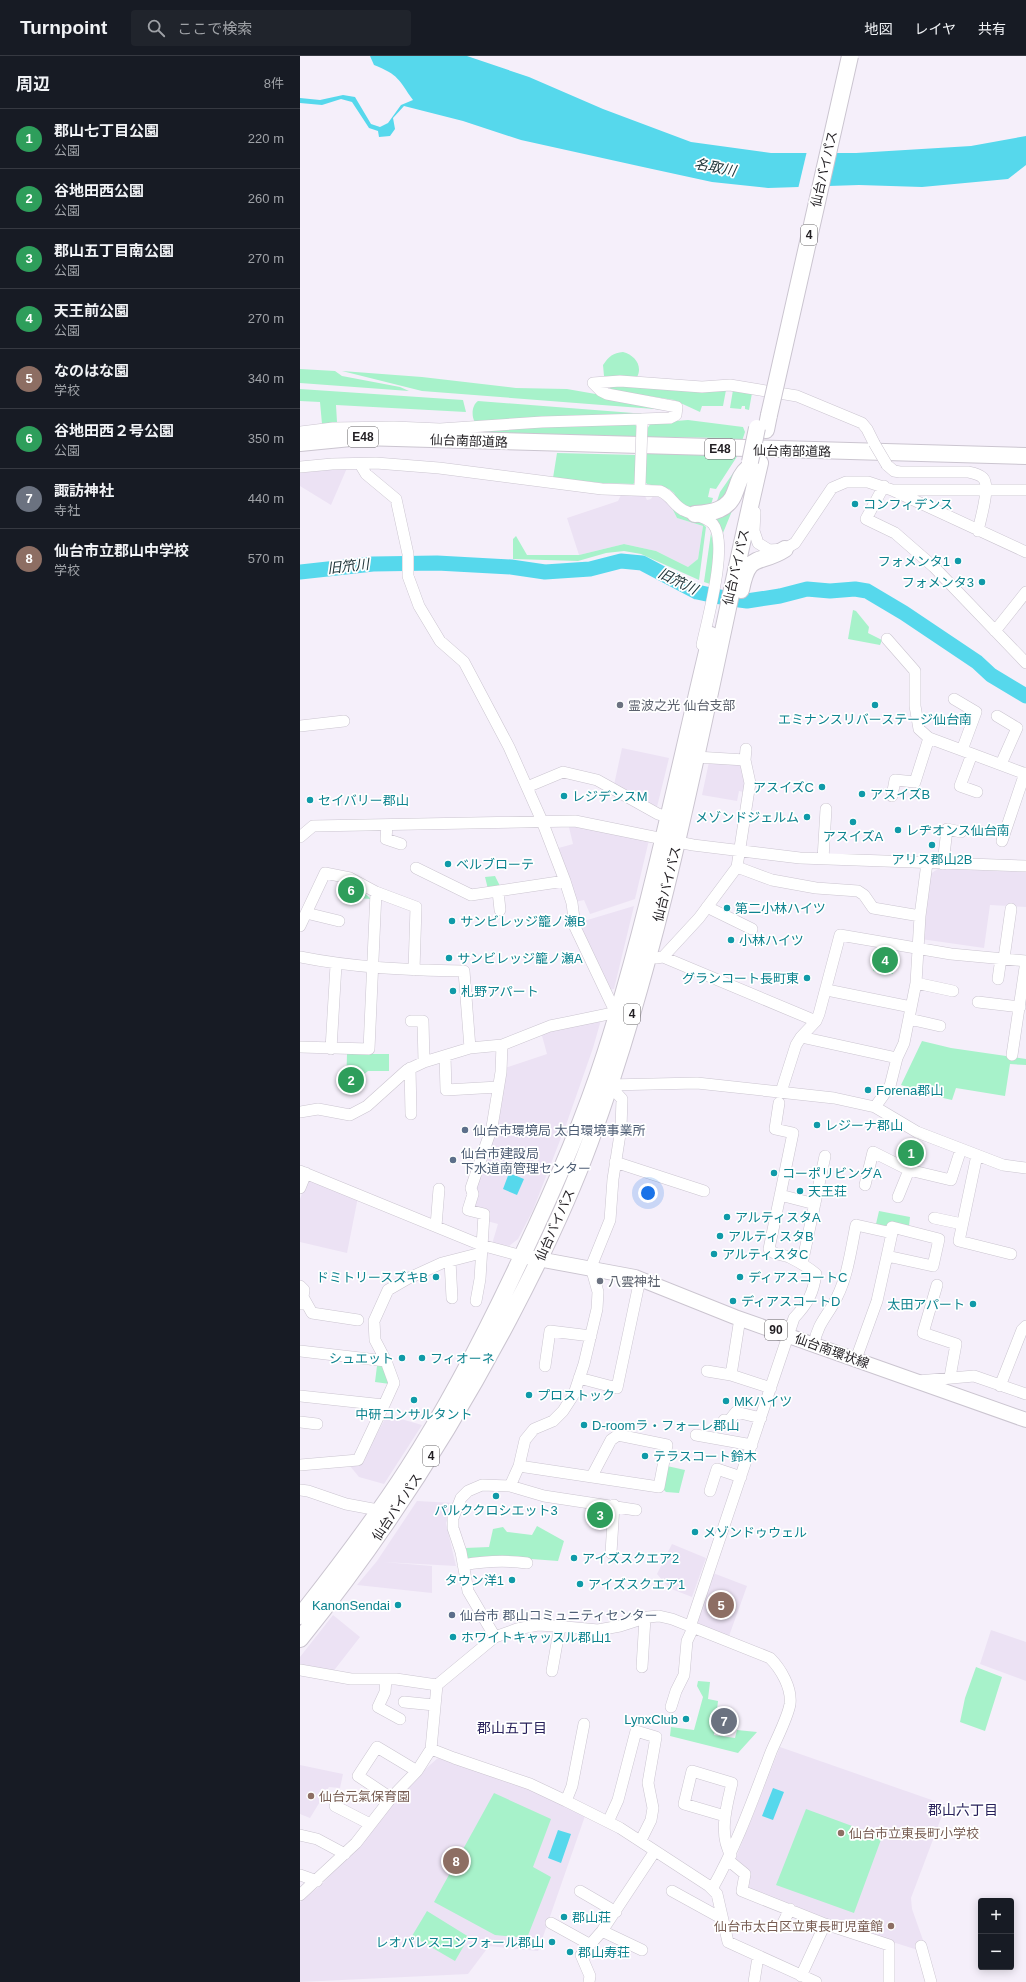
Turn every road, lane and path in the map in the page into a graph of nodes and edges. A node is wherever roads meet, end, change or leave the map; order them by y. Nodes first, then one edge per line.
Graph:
1 (841, 56) edge
2 (850, 56) edge
3 (763, 421) junction
4 (642, 423) junction
5 (300, 432) edge
6 (415, 439) junction
7 (300, 443) edge
8 (300, 452) edge
9 (1026, 456) edge
10 (360, 464) junction
11 (754, 466) junction
12 (300, 467) edge
13 (640, 487) junction
14 (888, 488) junction
15 (986, 489) junction
16 (1026, 490) edge
17 (695, 514) junction
18 (978, 531) junction
19 (785, 549) junction
20 (1026, 552) edge
21 (729, 576) junction
22 (1026, 592) edge
23 (995, 630) junction
24 (717, 632) junction
25 (887, 639) dead end
26 (1026, 663) edge
27 (954, 699) dead end
28 (997, 716) dead end
29 (344, 721) dead end
30 (300, 726) edge
31 (929, 738) junction
32 (746, 749) dead end
33 (967, 752) junction
34 (696, 758) junction
35 (745, 760) junction
36 (1001, 764) junction
37 (1025, 773) edge
38 (527, 787) junction
39 (977, 792) dead end
40 (892, 796) dead end
41 (826, 809) dead end
42 (668, 817) junction
43 (542, 821) junction
44 (387, 824) junction
45 (961, 832) dead end
46 (300, 837) edge
47 (670, 840) junction
48 (1002, 841) dead end
49 (401, 844) dead end
50 (740, 850) junction
51 (823, 859) junction
52 (927, 863) junction
53 (943, 864) junction
54 (1026, 866) edge
55 (737, 867) junction
56 (416, 868) dead end
57 (565, 881) junction
58 (498, 891) junction
59 (376, 892) junction
60 (707, 907) junction
61 (1012, 908) dead end
62 (500, 910) dead end
63 (306, 912) junction
64 (920, 916) junction
65 (339, 921) dead end
66 (300, 926) edge
67 (752, 929) dead end
68 (918, 947) junction
69 (300, 957) edge
70 (655, 958) junction
71 (1003, 958) junction
72 (1026, 961) edge
73 (336, 965) junction
74 (372, 968) junction
75 (414, 970) junction
76 (998, 979) dead end
77 (916, 983) junction
78 (827, 990) junction
79 (953, 991) dead end
80 (978, 1002) dead end
81 (911, 1007) junction
82 (1020, 1007) junction
83 (618, 1012) junction
84 (909, 1019) junction
85 (411, 1021) dead end
86 (816, 1021) junction
87 (940, 1026) dead end
88 (801, 1037) junction
89 (502, 1045) junction
90 (300, 1047) edge
91 (470, 1048) junction
92 (331, 1049) junction
93 (1012, 1054) dead end
94 (445, 1056) junction
95 (897, 1058) junction
96 (424, 1062) junction
97 (410, 1068) junction
98 (609, 1085) junction
99 (498, 1087) junction
100 (781, 1092) junction
101 (778, 1103) dead end
102 (875, 1107) junction
103 (300, 1112) edge
104 (411, 1114) dead end
105 (961, 1149) junction
106 (977, 1155) junction
107 (825, 1156) dead end
108 (615, 1162) junction
109 (1026, 1168) edge
110 (909, 1170) junction
111 (303, 1172) edge
112 (865, 1185) dead end
113 (300, 1188) edge
114 (439, 1189) dead end
115 (704, 1191) dead end
116 (780, 1195) junction
117 (898, 1197) dead end
118 (815, 1204) junction
119 (934, 1218) dead end
120 (962, 1224) junction
121 (436, 1226) junction
122 (892, 1233) junction
123 (481, 1249) junction
124 (1011, 1254) dead end
125 (522, 1256) junction
126 (887, 1256) junction
127 (540, 1259) junction
128 (450, 1261) junction
129 (802, 1264) junction
130 (591, 1267) junction
131 (640, 1279) junction
132 (937, 1285) dead end
133 (300, 1286) edge
134 (452, 1298) dead end
135 (302, 1301) edge
136 (476, 1302) dead end
137 (740, 1318) junction
138 (358, 1320) dead end
139 (1026, 1326) edge
140 (789, 1335) junction
141 (591, 1336) junction
142 (814, 1344) junction
143 (300, 1351) edge
144 (856, 1359) junction
145 (386, 1361) junction
146 (545, 1366) dead end
147 (708, 1371) dead end
148 (731, 1375) junction
149 (950, 1377) junction
150 (579, 1378) junction
151 (916, 1381) junction
152 (1000, 1386) junction
153 (771, 1388) junction
154 (1026, 1394) edge
155 (300, 1396) edge
156 (384, 1405) junction
157 (761, 1418) junction
158 (724, 1420) dead end
159 (1026, 1420) edge
160 (300, 1422) edge
161 (317, 1424) dead end
162 (696, 1434) dead end
163 (752, 1445) junction
164 (300, 1465) edge
165 (519, 1466) junction
166 (592, 1476) junction
167 (741, 1477) junction
168 (510, 1486) junction
169 (300, 1490) edge
170 (710, 1491) dead end
171 (614, 1505) junction
172 (378, 1510) junction
173 (636, 1510) dead end
174 (611, 1553) dead end
175 (527, 1563) dead end
176 (463, 1565) junction
177 (300, 1616) edge
178 (645, 1618) junction
179 (560, 1626) junction
180 (691, 1627) junction
181 (495, 1637) junction
182 (300, 1639) edge
183 (642, 1667) dead end
184 (300, 1670) edge
185 (552, 1671) dead end
186 (386, 1679) junction
187 (437, 1685) junction
188 (404, 1702) dead end
189 (434, 1705) junction
190 (671, 1707) dead end
191 (393, 1718) dead end
192 (584, 1724) dead end
193 (431, 1749) junction
194 (417, 1771) junction
195 (391, 1798) junction
196 (566, 1801) junction
197 (335, 1806) dead end
198 (725, 1816) junction
199 (608, 1822) junction
200 (370, 1824) junction
201 (300, 1835) edge
202 (641, 1840) junction
203 (655, 1851) junction
204 (345, 1854) junction
205 (730, 1858) junction
206 (300, 1875) edge
207 (317, 1881) junction
208 (712, 1889) junction
209 (580, 1891) dead end
210 (672, 1891) dead end
211 (300, 1895) edge
212 (790, 1909) junction
213 (616, 1912) junction
214 (721, 1918) junction
215 (551, 1923) dead end
216 (825, 1924) junction
217 (782, 1925) dead end
218 (602, 1931) junction
219 (589, 1944) junction
220 (921, 1946) dead end
221 (642, 1950) dead end
222 (758, 1958) junction
223 (801, 1976) junction
224 (589, 1982) edge
225 (754, 1982) edge
226 (816, 1982) edge
227 (889, 1982) edge
228 (931, 1982) edge

1 - 3 highway, 仙台バイパス / 4
2 - 3 highway, 仙台バイパス / 4, bridge
3 - 11 highway, 仙台バイパス / 4, bridge
4 - 5 street
4 - 13 street, bridge
4 - 15 street, bridge
6 - 7 highway, 仙台南部道路 / E48
6 - 8 highway, 仙台南部道路 / E48
6 - 9 highway, 仙台南部道路 / E48
10 - 12 street
10 - 13 street
10 - 38 street
11 - 17 highway
11 - 19 street
11 - 21 highway, 仙台バイパス / 4
13 - 17 street
14 - 15 street
14 - 18 street
14 - 19 street
14 - 23 street
15 - 16 street
15 - 18 street
17 - 21 street
18 - 20 street
19 - 21 highway
21 - 24 highway, 仙台バイパス
21 - 24 street
22 - 23 street
23 - 26 street
24 - 34 highway, 仙台バイパス / 4
24 - 42 highway, 仙台バイパス / 4
25 - 31 street
27 - 33 street
28 - 36 street
29 - 30 street
31 - 33 street
31 - 40 street
32 - 35 street
33 - 36 street
33 - 39 street
34 - 35 street
34 - 47 highway, 仙台バイパス / 4
35 - 50 street
36 - 37 street
37 - 48 street
38 - 42 street
38 - 43 street
41 - 51 street
42 - 47 highway, 仙台バイパス / 4
43 - 44 street
43 - 47 street
43 - 57 street
44 - 46 street
44 - 49 street
45 - 53 street
47 - 50 street
47 - 70 highway, 仙台バイパス / 4
47 - 83 highway, 仙台バイパス / 4
50 - 51 street
50 - 55 street
51 - 52 street
52 - 53 street
52 - 64 street
53 - 54 street
55 - 60 street
55 - 64 street
56 - 58 street
57 - 58 street
57 - 83 street
58 - 62 street
59 - 63 street
59 - 74 street
59 - 75 street
60 - 67 street
60 - 70 street
61 - 71 street
63 - 65 street
63 - 66 street
64 - 68 street
68 - 71 street
68 - 77 street
68 - 78 street
69 - 73 street
70 - 86 street
70 - 98 highway, 仙台バイパス / 4
71 - 72 street
71 - 76 street
72 - 82 street
73 - 74 street
73 - 92 street
74 - 75 street
74 - 92 street
75 - 91 street
77 - 79 street
77 - 81 street
78 - 81 street
78 - 86 street
80 - 82 street
81 - 84 street
82 - 93 street
83 - 89 street
83 - 125 highway, 仙台バイパス / 4
84 - 87 street
84 - 95 street
85 - 96 street
86 - 88 street
88 - 95 street
88 - 100 street
89 - 91 street
89 - 99 street
90 - 92 street
91 - 94 street
94 - 96 street
94 - 99 street
95 - 102 street
96 - 97 street
97 - 103 street
97 - 104 street
98 - 100 street
98 - 108 street
98 - 127 highway, 仙台バイパス / 4
99 - 123 street
100 - 102 street
101 - 116 street
102 - 105 street
105 - 106 street
105 - 110 street
106 - 109 street
106 - 120 street
107 - 118 street
108 - 115 street
108 - 130 street
110 - 112 street
110 - 117 street
111 - 113 street
111 - 121 street
114 - 121 street
116 - 118 street
116 - 129 street
118 - 129 street
119 - 120 street
120 - 124 street
121 - 123 street
122 - 126 street
122 - 126 street
122 - 142 street
123 - 125 street
123 - 128 street
123 - 136 street
125 - 127 main road, 仙台南環状線 / 90
125 - 172 highway, 仙台バイパス / 4
126 - 144 street
127 - 130 main road, 仙台南環状線 / 90
127 - 182 highway, 仙台バイパス / 4
128 - 134 street
128 - 145 street
129 - 140 street
130 - 131 main road, 仙台南環状線 / 90
130 - 141 street
131 - 137 main road, 仙台南環状線 / 90
131 - 150 street
132 - 149 street
133 - 135 street
135 - 138 street
137 - 140 main road, 仙台南環状線 / 90
137 - 148 street
139 - 152 street
140 - 142 main road, 仙台南環状線 / 90
140 - 153 street
141 - 146 street
141 - 150 street
142 - 144 main road, 仙台南環状線 / 90
143 - 145 street
144 - 151 main road, 仙台南環状線 / 90
145 - 156 street
147 - 148 street
148 - 153 street
149 - 151 street
149 - 152 street
150 - 165 street
151 - 159 main road, 仙台南環状線 / 90
152 - 154 street
153 - 157 street
155 - 156 street
156 - 164 street
157 - 158 street
157 - 163 street
160 - 161 street
162 - 163 street
163 - 167 street
165 - 166 street
165 - 168 street
166 - 166 street
167 - 170 street
167 - 180 street
168 - 171 street
168 - 176 street
169 - 172 street
171 - 173 street
171 - 174 street
172 - 177 highway, 仙台バイパス / 4
175 - 176 street
176 - 181 street
178 - 179 street
178 - 180 street
178 - 183 street
179 - 181 street
179 - 185 street
180 - 190 street
180 - 205 street
181 - 187 street
184 - 186 street
186 - 187 street
186 - 191 street
187 - 189 street
188 - 189 street
189 - 193 street
192 - 196 street
193 - 194 street
193 - 196 street
194 - 195 street
194 - 195 street
195 - 200 street
196 - 199 street
197 - 200 street
198 - 198 street
198 - 205 street
199 - 202 street
199 - 202 street
200 - 204 street
201 - 204 street
202 - 203 street
203 - 208 street
203 - 213 street
204 - 207 street
205 - 208 street
205 - 212 street
206 - 207 street
207 - 211 street
208 - 214 street
209 - 213 street
210 - 214 street
212 - 216 street
212 - 217 street
213 - 218 street
214 - 222 street
215 - 219 street
216 - 223 street
216 - 227 street
218 - 219 street
218 - 221 street
219 - 224 street
220 - 228 street
222 - 223 street
222 - 225 street
223 - 226 street

